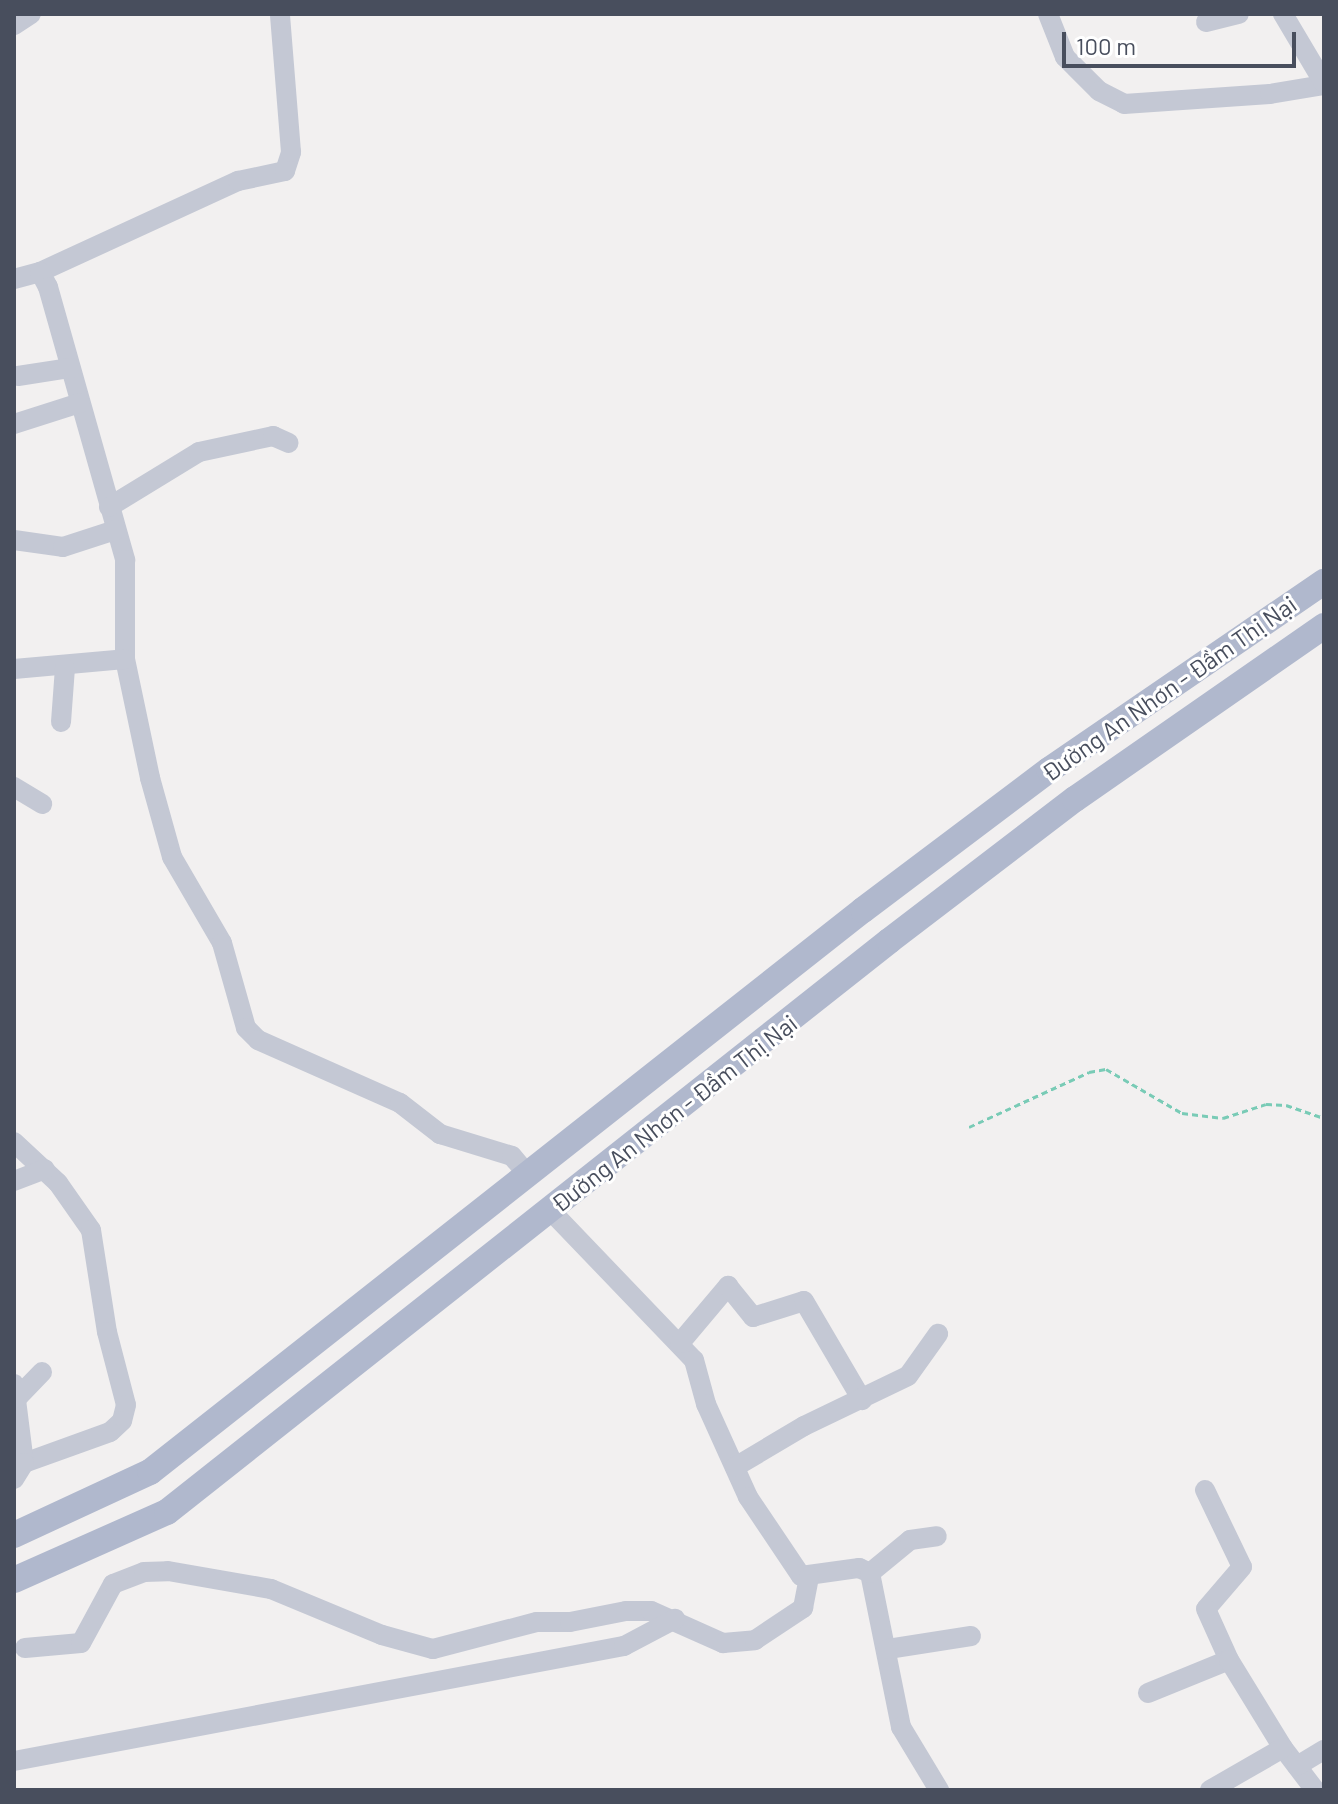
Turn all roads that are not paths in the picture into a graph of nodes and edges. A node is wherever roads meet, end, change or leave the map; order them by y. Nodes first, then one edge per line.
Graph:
1 (31, 14) edge
2 (280, 14) edge
3 (1048, 14) edge
4 (1239, 14) edge
5 (1283, 14) edge
6 (1206, 22) dead end
7 (14, 25) edge
8 (1324, 84) edge
9 (40, 272) junction
10 (14, 279) edge
11 (70, 368) junction
12 (18, 376) dead end
13 (80, 403) junction
14 (14, 424) edge
15 (289, 443) dead end
16 (109, 507) junction
17 (115, 530) junction
18 (14, 540) edge
19 (1324, 582) edge
20 (1324, 626) edge
21 (125, 659) junction
22 (65, 668) junction
23 (14, 669) edge
24 (61, 722) dead end
25 (14, 787) edge
26 (42, 804) dead end
27 (14, 1142) edge
28 (45, 1169) junction
29 (528, 1175) junction
30 (14, 1181) edge
31 (550, 1210) junction
32 (938, 1334) dead end
33 (680, 1343) junction
34 (42, 1372) dead end
35 (16, 1391) edge
36 (862, 1400) junction
37 (735, 1467) junction
38 (19, 1471) edge
39 (1205, 1490) dead end
40 (14, 1535) edge
41 (937, 1536) dead end
42 (870, 1573) junction
43 (809, 1577) junction
44 (14, 1580) edge
45 (675, 1619) junction
46 (971, 1636) dead end
47 (25, 1648) dead end
48 (888, 1649) junction
49 (1229, 1660) junction
50 (1148, 1693) dead end
51 (1283, 1748) junction
52 (1324, 1750) edge
53 (14, 1761) edge
54 (1297, 1766) junction
55 (939, 1790) edge
56 (1210, 1790) edge
57 (1315, 1790) edge

1 - 7 street
2 - 9 street
3 - 8 street
4 - 6 street
5 - 8 street
9 - 10 street
9 - 11 street
11 - 12 street
11 - 13 street
13 - 14 street
13 - 16 street
15 - 16 street
16 - 17 street
17 - 18 street
17 - 21 street
19 - 29 main road, Đường An Nhơn - Đầm Thị Nại
20 - 31 main road, Đường An Nhơn - Đầm Thị Nại
21 - 22 street
21 - 29 street
22 - 23 street
22 - 24 street
25 - 26 street
27 - 28 street
28 - 30 street
28 - 38 street
29 - 40 main road, Đường An Nhơn - Đầm Thị Nại
31 - 33 street
31 - 44 main road, Đường An Nhơn - Đầm Thị Nại
32 - 36 street
33 - 36 street
33 - 37 street
34 - 35 street
35 - 38 street
36 - 37 street
37 - 43 street
39 - 49 street
41 - 42 street
42 - 43 street
42 - 48 street
43 - 45 street
45 - 47 street
45 - 53 street
46 - 48 street
48 - 55 street
49 - 50 street
49 - 51 street
51 - 54 street
51 - 56 street
52 - 54 street
54 - 57 street

